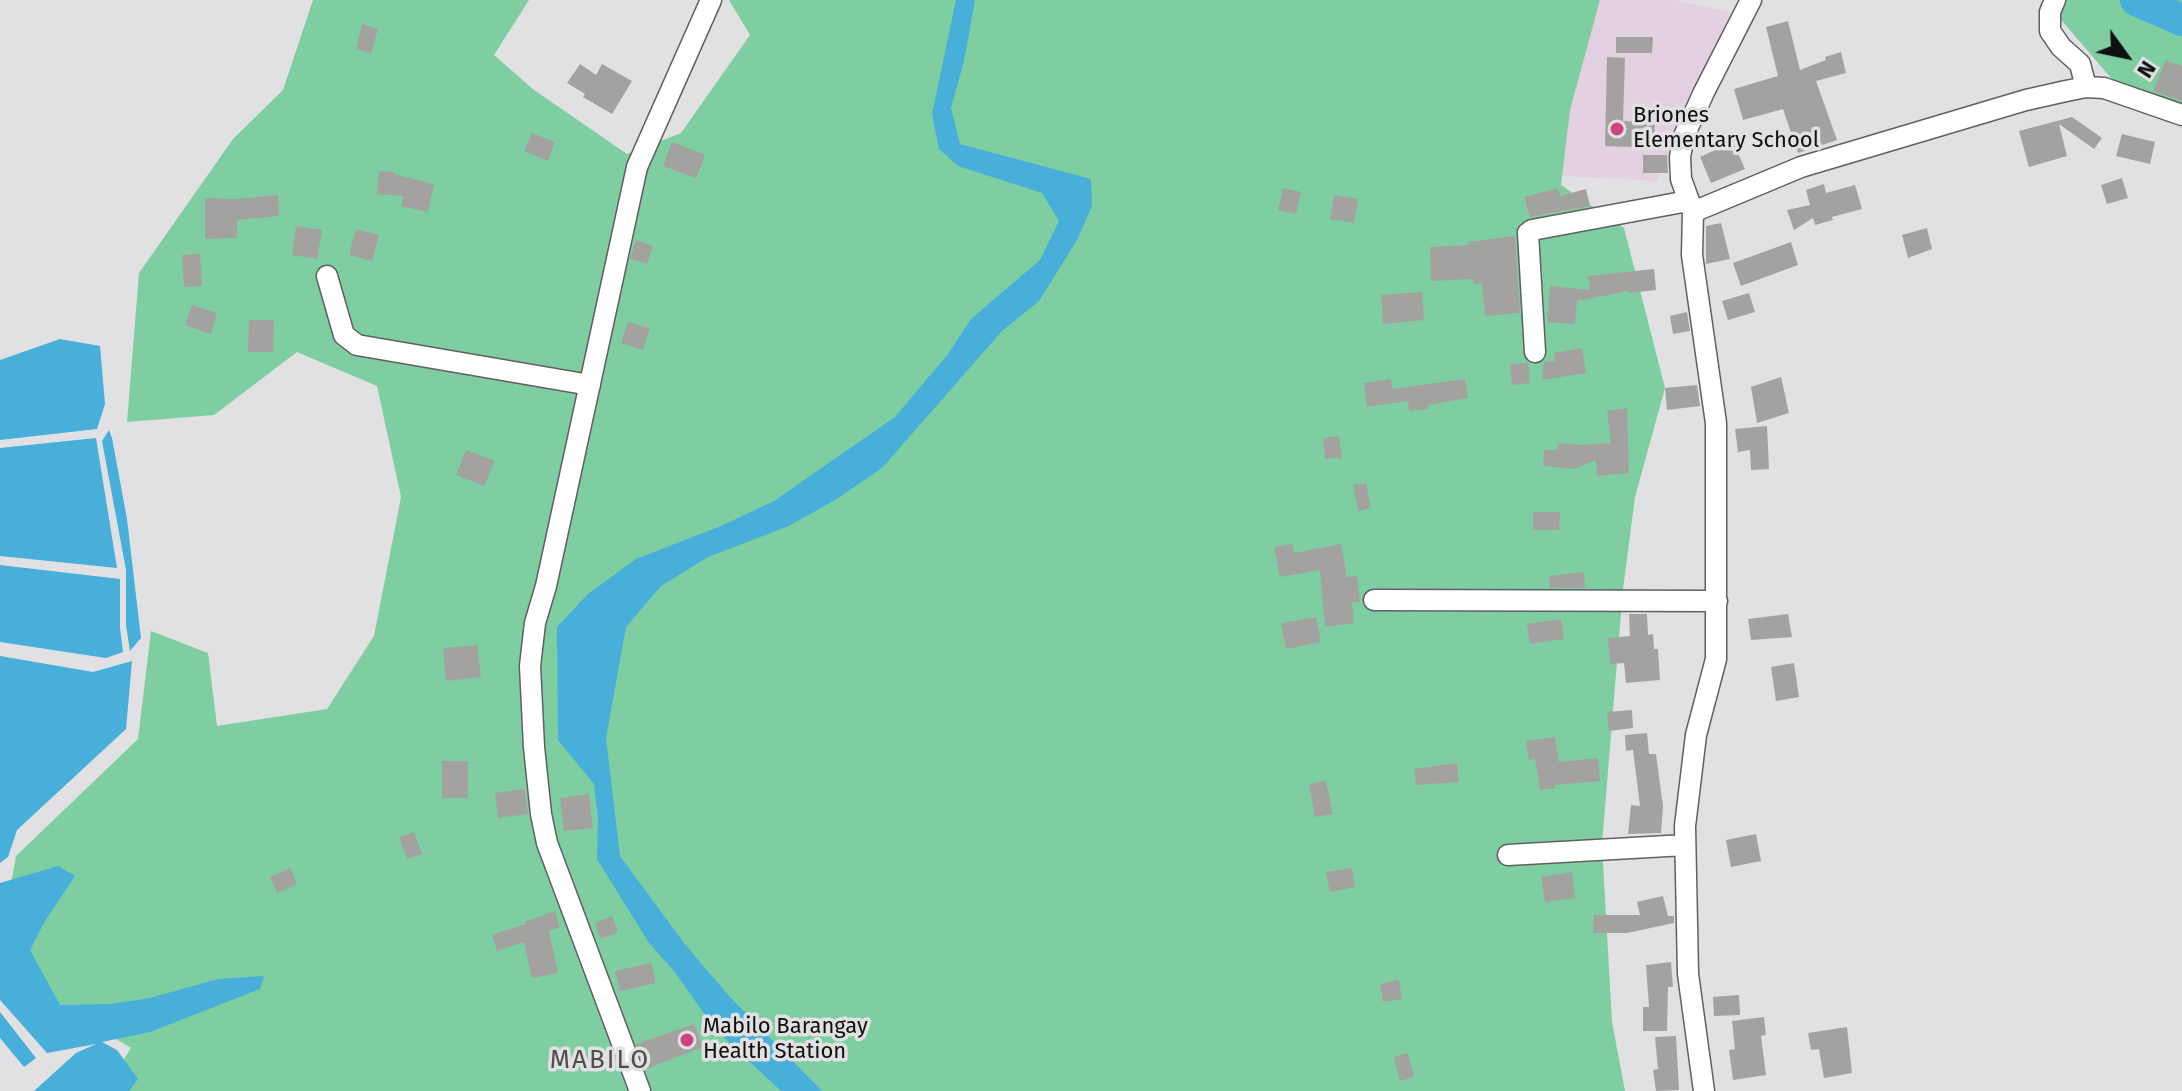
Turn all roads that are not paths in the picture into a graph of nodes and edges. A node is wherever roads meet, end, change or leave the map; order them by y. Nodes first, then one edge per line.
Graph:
1 (711, 0) edge
2 (1751, 0) edge
3 (2055, 0) edge
4 (2086, 87) junction
5 (2182, 115) edge
6 (1690, 207) junction
7 (327, 276) dead end
8 (1535, 352) dead end
9 (590, 385) junction
10 (1374, 600) dead end
11 (1717, 601) junction
12 (1685, 845) junction
13 (1508, 855) dead end
14 (640, 1091) edge
15 (1704, 1091) edge

1 - 9 street
2 - 6 street
3 - 4 street
4 - 5 street
4 - 6 street
6 - 8 street
6 - 11 street
7 - 9 street
9 - 14 street
10 - 11 street
11 - 12 street
12 - 13 street
12 - 15 street

